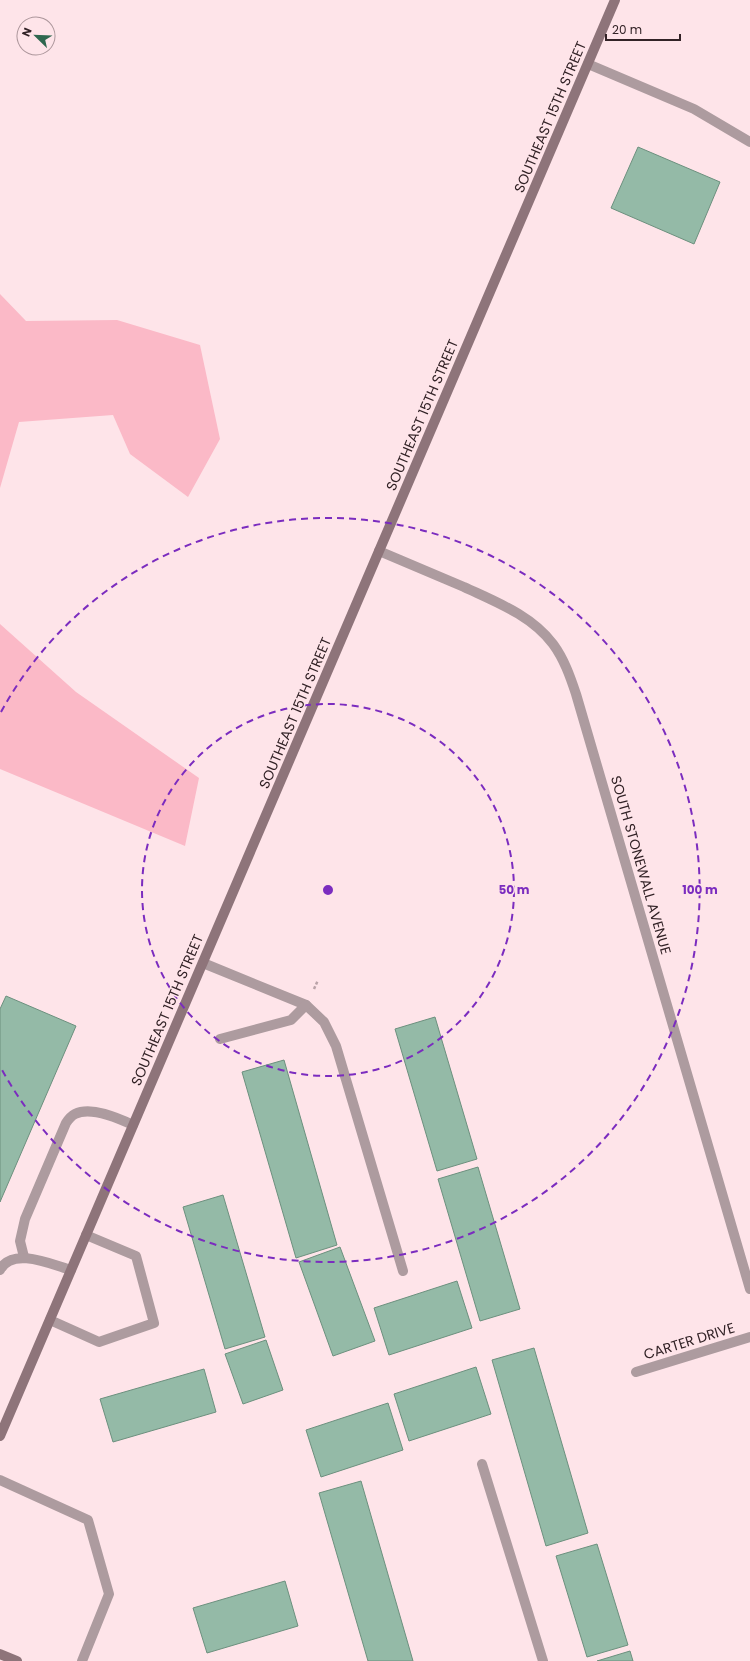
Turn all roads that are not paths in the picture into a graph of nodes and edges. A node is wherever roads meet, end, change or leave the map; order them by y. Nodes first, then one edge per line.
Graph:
1 (615, 0) edge
2 (588, 64) junction
3 (750, 142) edge
4 (379, 551) junction
5 (203, 963) junction
6 (306, 1006) junction
7 (220, 1039) dead end
8 (134, 1125) junction
9 (86, 1234) junction
10 (24, 1257) junction
11 (0, 1270) edge
12 (71, 1270) junction
13 (403, 1270) dead end
14 (750, 1289) edge
15 (50, 1320) junction
16 (750, 1337) edge
17 (636, 1372) dead end
18 (0, 1436) edge
19 (482, 1464) dead end
20 (0, 1480) edge
21 (0, 1654) edge
22 (17, 1661) edge
23 (82, 1661) edge
24 (544, 1661) edge

1 - 2 main road, SOUTHEAST 15TH STREET
2 - 3 street
2 - 4 main road, SOUTHEAST 15TH STREET
4 - 5 main road, SOUTHEAST 15TH STREET
4 - 14 street, SOUTH STONEWALL AVENUE
5 - 6 street
5 - 8 main road, SOUTHEAST 15TH STREET
6 - 7 street
6 - 13 street
8 - 9 main road, SOUTHEAST 15TH STREET
8 - 10 street
9 - 12 main road, SOUTHEAST 15TH STREET
9 - 15 street
10 - 11 street
10 - 12 street
12 - 15 main road, SOUTHEAST 15TH STREET
15 - 18 main road, SOUTHEAST 15TH STREET
16 - 17 street, CARTER DRIVE
19 - 24 street
20 - 23 street
21 - 22 main road

